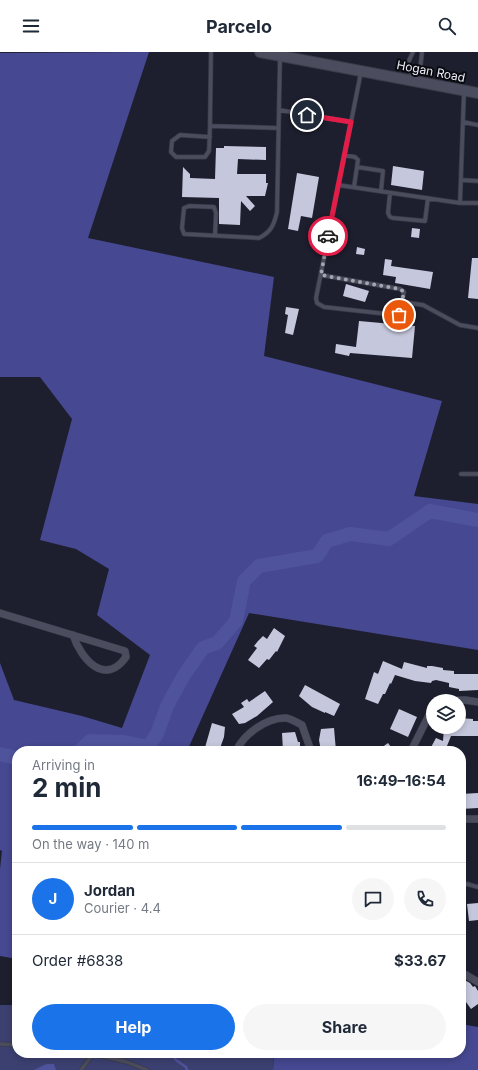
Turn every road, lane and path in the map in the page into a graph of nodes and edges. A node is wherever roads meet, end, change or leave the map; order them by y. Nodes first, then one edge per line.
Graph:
1 (211, 52) edge
2 (260, 52) edge
3 (413, 52) edge
4 (422, 52) edge
5 (280, 56) junction
6 (361, 71) junction
7 (411, 77) junction
8 (464, 90) junction
9 (478, 93) edge
10 (278, 110) junction
11 (351, 122) junction
12 (463, 122) junction
13 (478, 125) edge
14 (210, 126) junction
15 (278, 128) junction
16 (210, 136) junction
17 (344, 155) junction
18 (357, 167) junction
19 (461, 180) junction
20 (478, 180) edge
21 (338, 185) junction
22 (354, 187) junction
23 (381, 191) junction
24 (390, 192) junction
25 (428, 198) junction
26 (460, 203) junction
27 (478, 203) edge
28 (215, 236) junction
29 (321, 275) junction
30 (403, 302) junction
31 (478, 328) edge
32 (462, 474) dead end
33 (478, 474) edge
34 (0, 613) edge
35 (73, 635) junction
36 (466, 700) edge
37 (478, 702) edge
38 (426, 721) edge
39 (238, 746) edge
40 (309, 746) edge
41 (414, 746) edge
42 (466, 819) edge
43 (478, 819) edge
44 (466, 884) edge
45 (478, 887) edge
46 (466, 975) edge
47 (478, 982) edge
48 (0, 1044) edge
49 (12, 1045) edge
50 (90, 1058) edge
51 (110, 1058) edge
52 (81, 1070) edge
53 (147, 1070) edge

1 - 14 lane
2 - 5 main road, Hogan Road
3 - 7 lane
4 - 7 lane
5 - 6 main road, Hogan Road
5 - 10 lane
6 - 7 main road, Hogan Road
6 - 11 lane
7 - 8 main road, Hogan Road
8 - 9 main road, Hogan Road
8 - 12 lane
10 - 11 lane
10 - 15 lane
11 - 17 lane
12 - 13 lane
12 - 19 lane
14 - 15 lane
14 - 16 lane
15 - 28 lane
16 - 16 lane
17 - 18 lane
17 - 21 lane
18 - 22 lane
18 - 23 lane
19 - 20 lane
19 - 26 lane
21 - 22 lane
21 - 29 lane
22 - 23 lane
23 - 24 lane
24 - 25 lane
24 - 25 lane
25 - 26 lane
26 - 27 lane
28 - 28 lane
29 - 30 lane
29 - 30 lane
30 - 31 lane
32 - 33 lane
34 - 35 street
35 - 35 street
36 - 37 street
38 - 41 street
39 - 40 street
42 - 43 street
44 - 45 lane
46 - 47 street
48 - 49 lane
50 - 52 lane
51 - 53 lane

